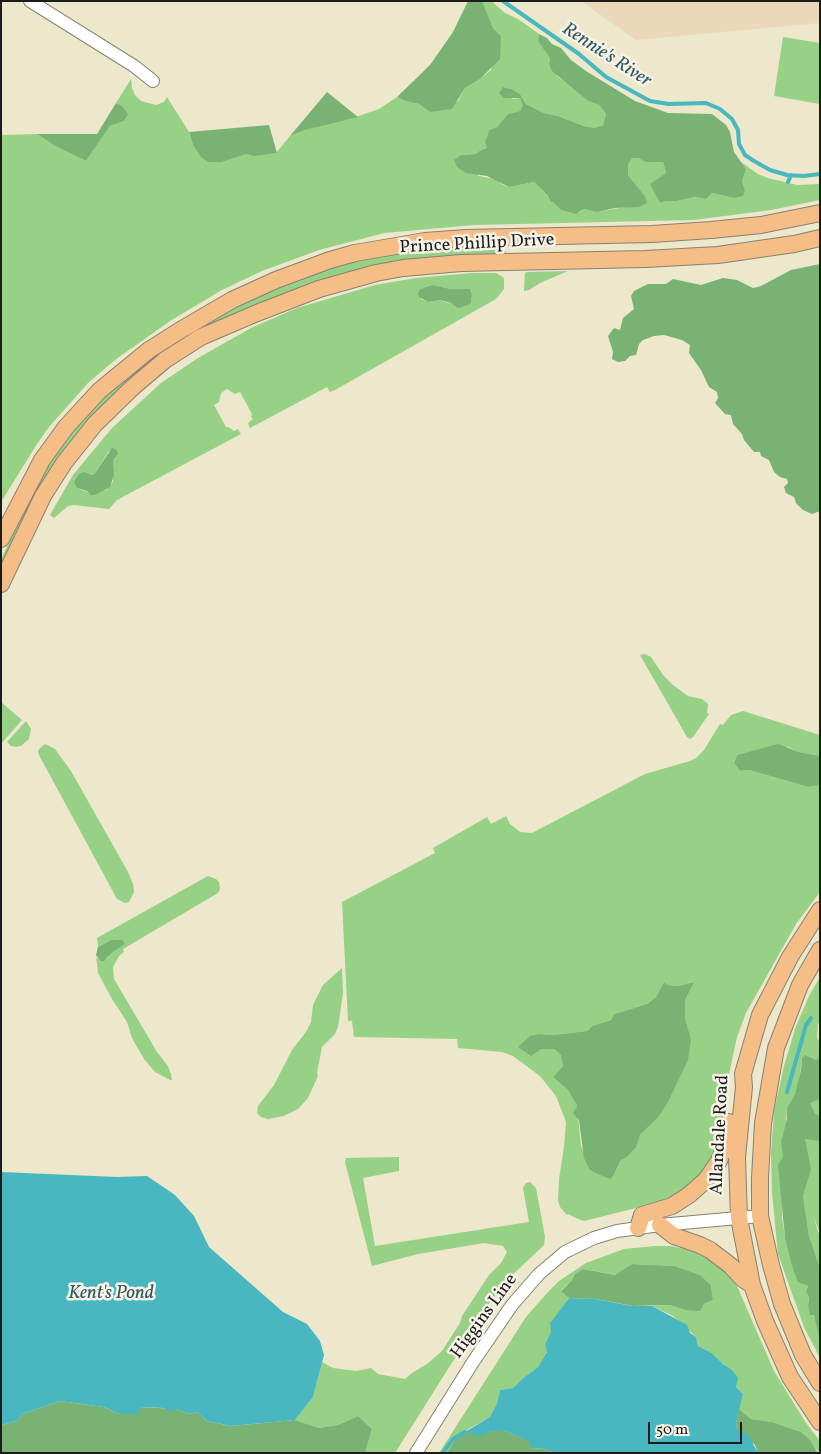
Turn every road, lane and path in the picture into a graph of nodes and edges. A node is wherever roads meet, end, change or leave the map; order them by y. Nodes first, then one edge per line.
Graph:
1 (30, 1) edge
2 (153, 81) dead end
3 (820, 213) edge
4 (820, 238) edge
5 (1, 539) edge
6 (1, 584) edge
7 (820, 910) edge
8 (820, 950) edge
9 (743, 1074) junction
10 (760, 1216) junction
11 (739, 1218) junction
12 (660, 1225) junction
13 (638, 1228) junction
14 (752, 1285) junction
15 (820, 1383) edge
16 (820, 1422) edge
17 (416, 1453) edge

1 - 2 street
3 - 5 main road, Prince Phillip Drive
4 - 6 main road, Prince Phillip Drive
7 - 9 main road, Allandale Road
8 - 10 main road
9 - 11 main road, Allandale Road
9 - 13 main road
10 - 11 street, Higgins Line
10 - 15 main road
11 - 12 street, Higgins Line
11 - 14 main road, Allandale Road
12 - 13 street, Higgins Line
12 - 14 main road
13 - 17 street, Higgins Line
14 - 16 main road, Allandale Road

